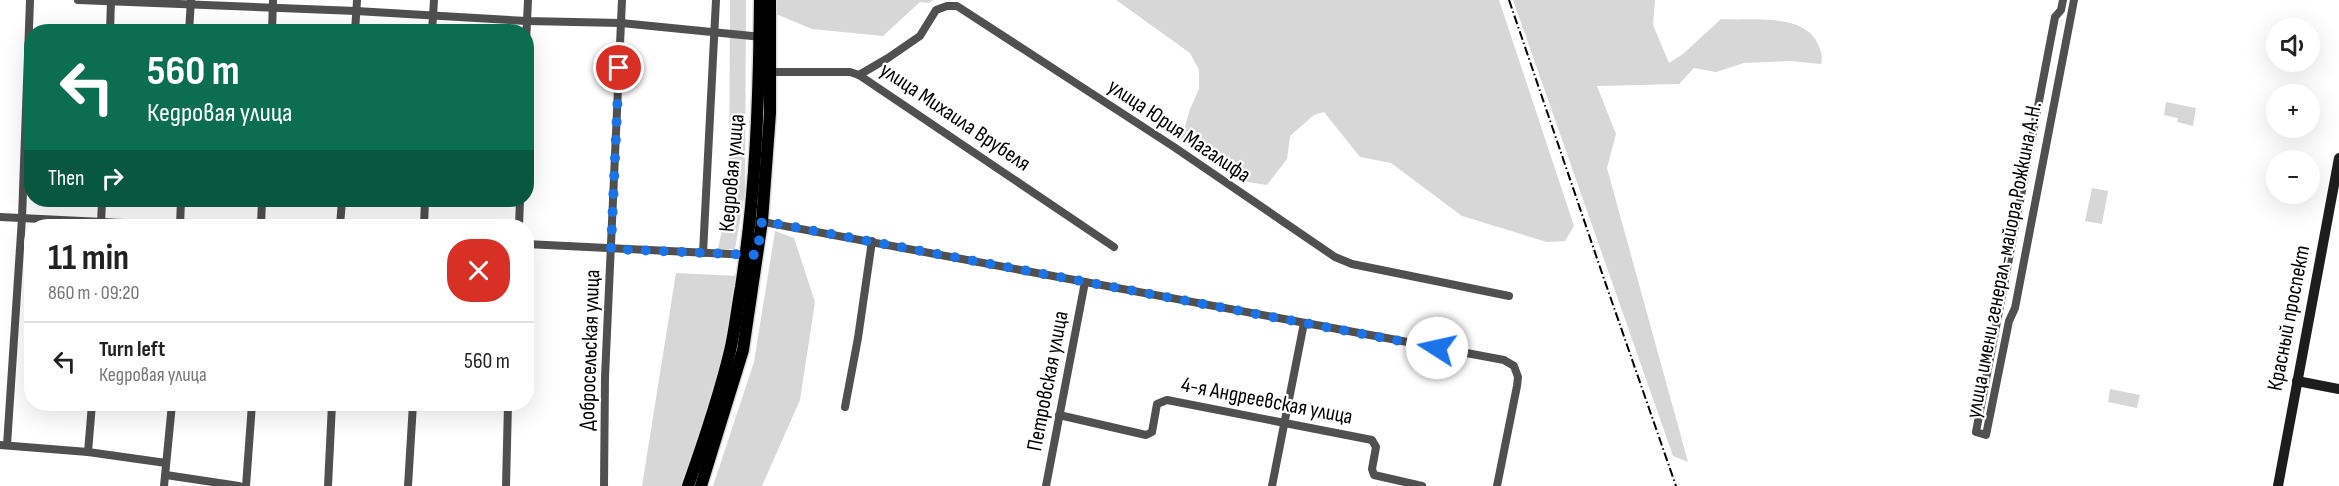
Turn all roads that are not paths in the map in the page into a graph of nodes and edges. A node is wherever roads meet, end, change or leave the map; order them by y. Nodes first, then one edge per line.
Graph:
1 (30, 0) edge
2 (78, 0) edge
3 (357, 0) edge
4 (434, 0) edge
5 (528, 0) edge
6 (622, 0) edge
7 (716, 0) edge
8 (760, 0) edge
9 (770, 0) edge
10 (2063, 0) edge
11 (2074, 0) edge
12 (111, 1) edge
13 (191, 2) edge
14 (273, 4) edge
15 (356, 10) junction
16 (433, 15) junction
17 (527, 21) junction
18 (621, 23) junction
19 (29, 24) edge
20 (110, 24) edge
21 (190, 24) edge
22 (272, 24) edge
23 (355, 24) edge
24 (432, 24) edge
25 (527, 24) edge
26 (714, 31) junction
27 (765, 38) junction
28 (765, 72) junction
29 (859, 75) junction
30 (2339, 158) edge
31 (24, 164) edge
32 (0, 217) edge
33 (22, 218) junction
34 (35, 219) edge
35 (756, 220) junction
36 (873, 241) junction
37 (534, 244) edge
38 (1114, 247) dead end
39 (611, 249) junction
40 (703, 253) junction
41 (751, 255) junction
42 (1085, 282) junction
43 (1509, 296) dead end
44 (1304, 323) junction
45 (2297, 381) junction
46 (2339, 389) edge
47 (845, 407) dead end
48 (91, 411) edge
49 (171, 411) edge
50 (251, 411) edge
51 (332, 411) edge
52 (413, 411) edge
53 (508, 411) edge
54 (1059, 415) junction
55 (1284, 422) junction
56 (4, 445) edge
57 (88, 452) junction
58 (166, 463) junction
59 (166, 475) junction
60 (164, 486) edge
61 (239, 486) edge
62 (246, 486) edge
63 (328, 486) edge
64 (408, 486) edge
65 (506, 486) edge
66 (604, 486) edge
67 (688, 486) edge
68 (701, 486) edge
69 (1046, 486) edge
70 (1272, 486) edge
71 (1422, 486) edge
72 (1497, 486) edge
73 (2278, 486) edge

1 - 19 street
2 - 12 street
3 - 15 street
4 - 16 street
5 - 17 street
6 - 18 street, Добросельская улица
7 - 26 street, Кедровая улица
8 - 27 main road, Кедровая улица
9 - 27 main road, Кедровая улица
10 - 11 street, улица имени генерал-майора Рожкина А.Н.
12 - 13 street
12 - 20 street
13 - 14 street
13 - 21 street
14 - 15 street
14 - 22 street
15 - 16 street
15 - 23 street
16 - 17 street
16 - 24 street
17 - 18 street
17 - 25 street
18 - 26 street
18 - 39 street, Добросельская улица
26 - 27 street
26 - 40 street, Кедровая улица
27 - 28 main road, Кедровая улица
28 - 29 street, улица Михаила Врубеля
28 - 35 main road, Кедровая улица
29 - 38 street, улица Михаила Врубеля
29 - 43 street, улица Юрия Магалифа
30 - 45 street, Красный проспект
31 - 33 street
32 - 33 street
33 - 34 street
33 - 56 street
35 - 36 street
35 - 41 main road, Кедровая улица
36 - 42 street
36 - 47 street
37 - 39 street
39 - 40 street
39 - 66 street, Добросельская улица
40 - 41 street
41 - 67 main road, Кедровая улица
41 - 68 main road, Кедровая улица
42 - 44 street
42 - 54 street, Петровская улица
44 - 55 street
44 - 72 street
45 - 46 street
45 - 73 street, Красный проспект
48 - 57 street
49 - 58 street
50 - 62 street
51 - 63 street
52 - 64 street
53 - 65 street
54 - 55 street, 4-я Андреевская улица
54 - 69 street, Петровская улица
55 - 70 street
55 - 71 street, 4-я Андреевская улица
56 - 57 street
57 - 58 street
58 - 59 street
59 - 60 street
59 - 61 street

